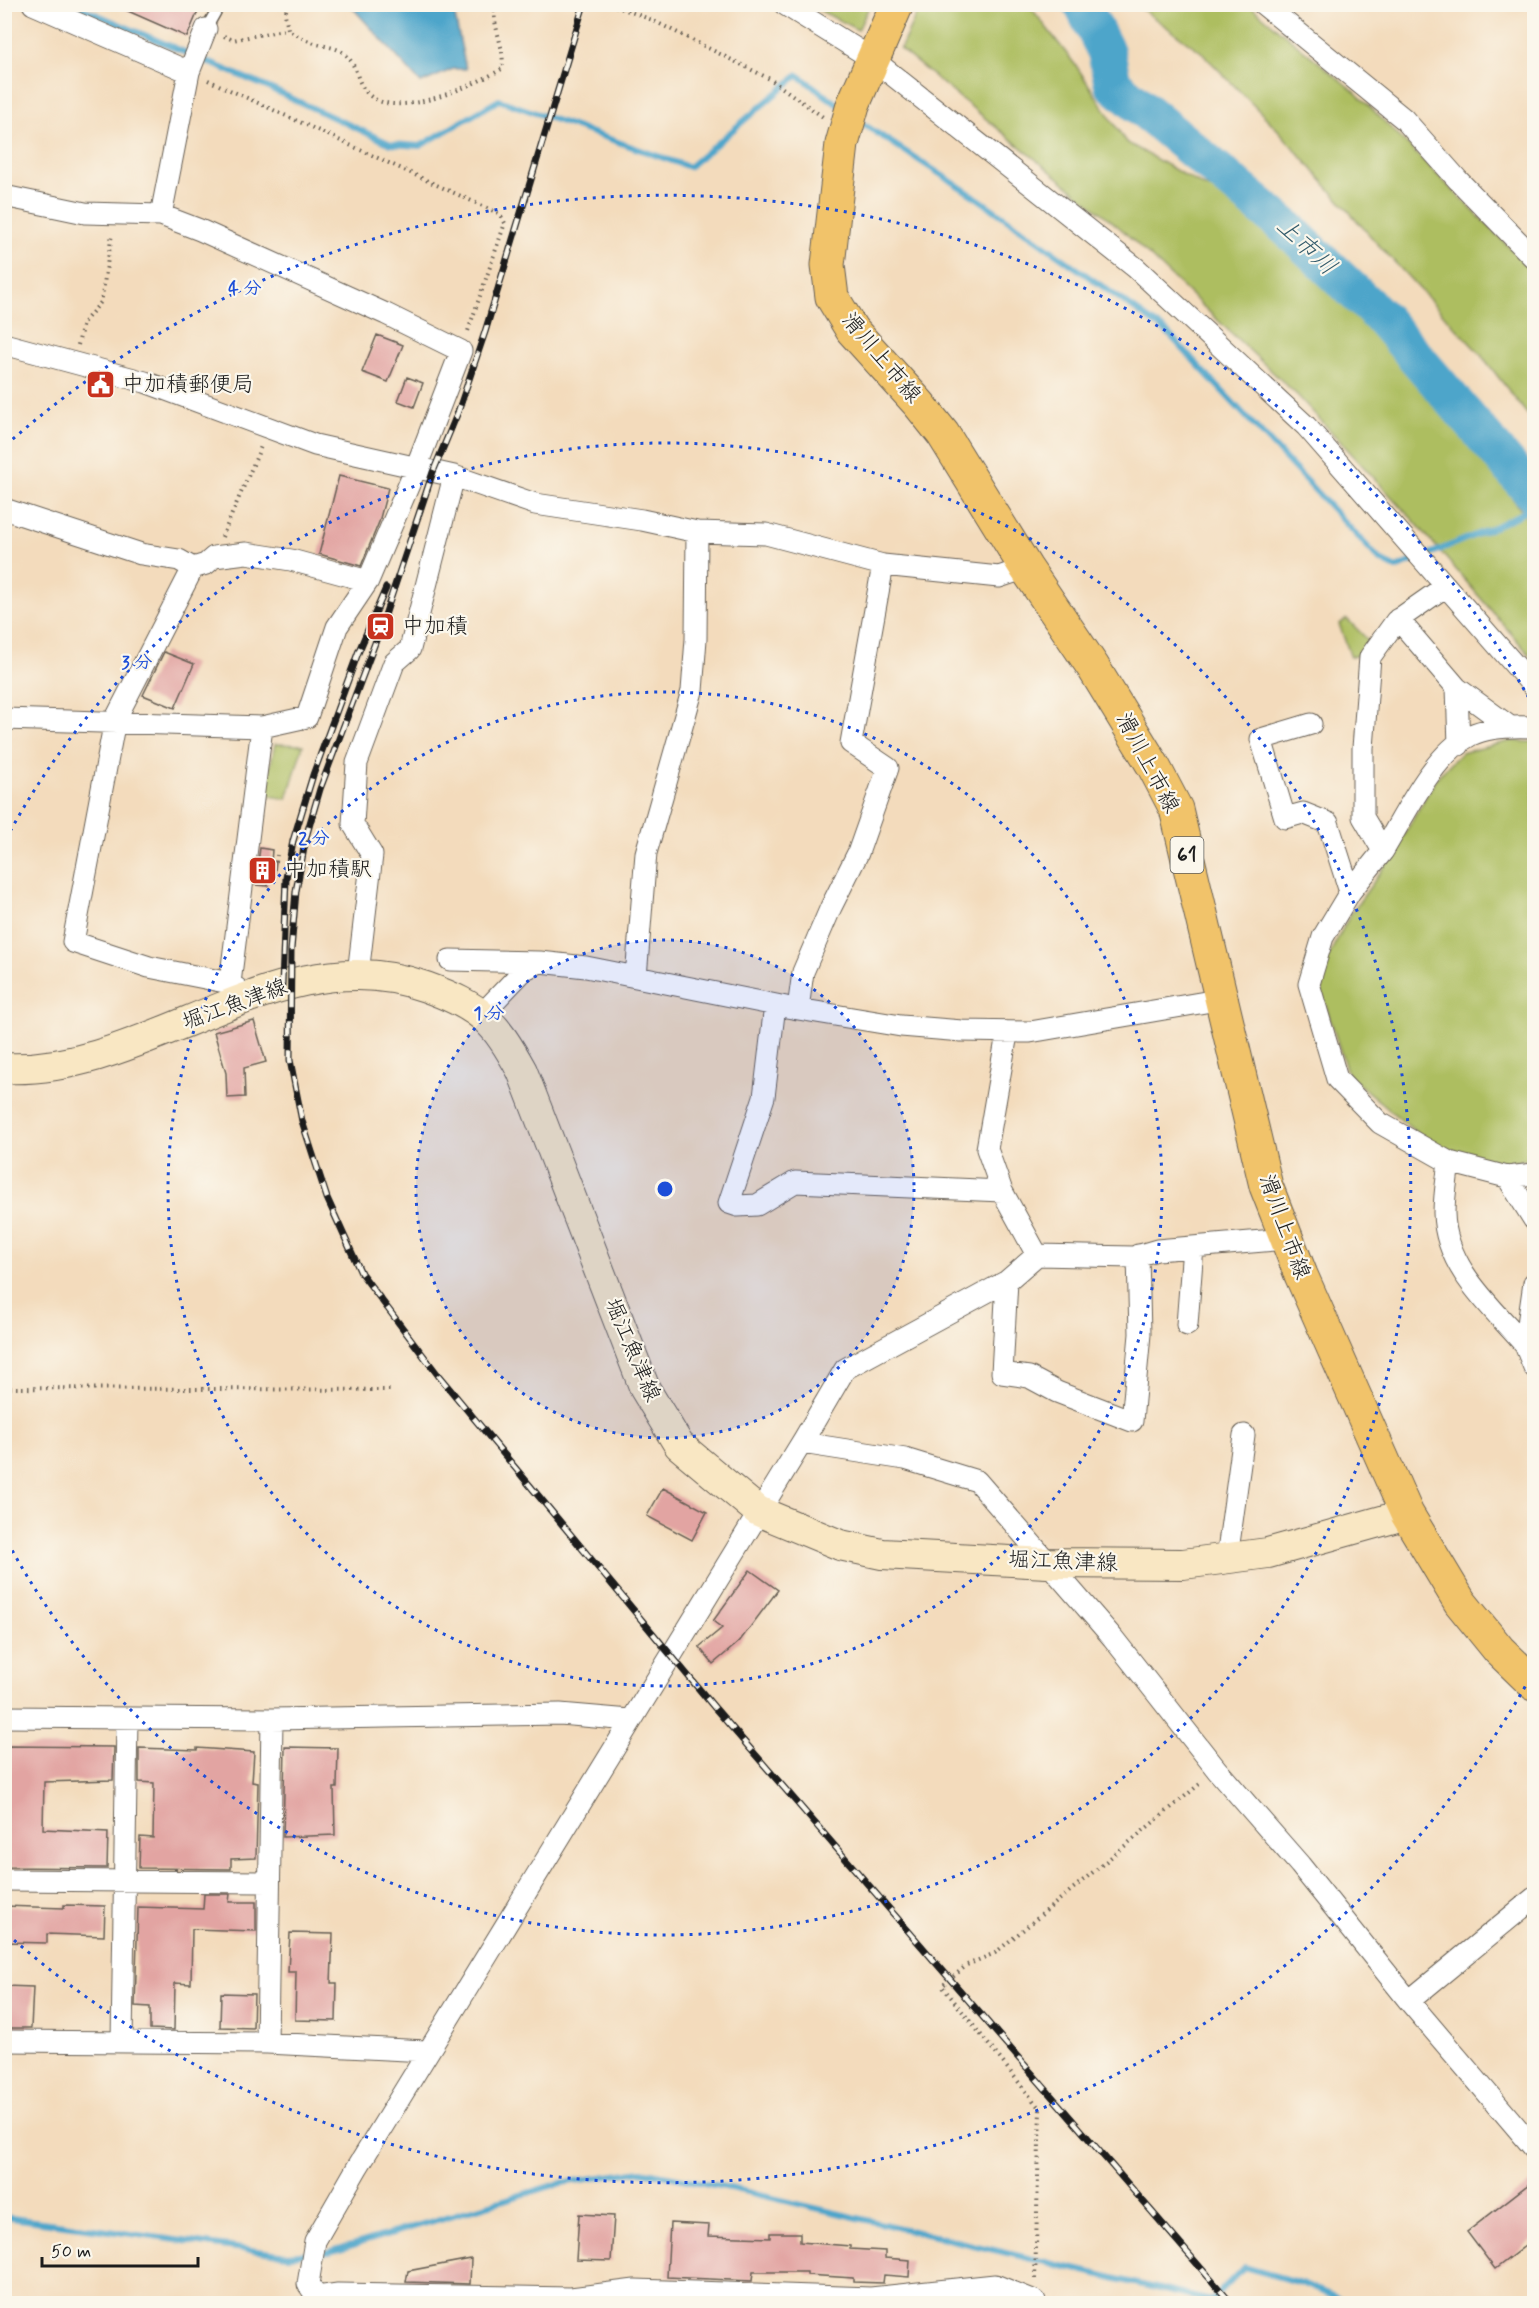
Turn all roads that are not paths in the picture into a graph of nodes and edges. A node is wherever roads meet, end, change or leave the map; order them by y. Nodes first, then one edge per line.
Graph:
1 (33, 4) edge
2 (220, 4) edge
3 (784, 4) edge
4 (897, 4) edge
5 (1263, 4) edge
6 (206, 29) joint
7 (871, 58) junction
8 (189, 72) junction
9 (4, 196) edge
10 (161, 215) junction
11 (1534, 258) edge
12 (4, 344) edge
13 (416, 468) junction
14 (454, 476) junction
15 (4, 509) edge
16 (697, 532) junction
17 (884, 565) junction
18 (1026, 567) junction
19 (193, 568) junction
20 (368, 581) junction
21 (1446, 586) junction
22 (1398, 620) junction
23 (1534, 687) edge
24 (1457, 688) junction
25 (4, 719) edge
26 (115, 720) junction
27 (1311, 724) dead end
28 (1509, 726) junction
29 (262, 727) junction
30 (1534, 727) edge
31 (1459, 745) junction
32 (1383, 851) junction
33 (1350, 892) junction
34 (450, 960) dead end
35 (540, 962) junction
36 (358, 974) junction
37 (636, 977) junction
38 (239, 991) junction
39 (1223, 999) junction
40 (775, 1005) junction
41 (798, 1009) junction
42 (482, 1014) junction
43 (1006, 1034) junction
44 (4, 1068) edge
45 (1449, 1162) junction
46 (1534, 1174) edge
47 (1507, 1177) junction
48 (1002, 1191) junction
49 (1534, 1220) edge
50 (1286, 1239) junction
51 (1193, 1246) junction
52 (1037, 1255) junction
53 (1138, 1256) junction
54 (1007, 1281) junction
55 (1534, 1283) edge
56 (1187, 1325) dead end
57 (1526, 1346) junction
58 (1534, 1367) edge
59 (1244, 1435) dead end
60 (802, 1443) junction
61 (758, 1511) junction
62 (1407, 1514) junction
63 (1227, 1558) junction
64 (1047, 1563) junction
65 (1534, 1684) edge
66 (4, 1717) edge
67 (127, 1718) junction
68 (272, 1719) junction
69 (630, 1720) junction
70 (4, 1880) edge
71 (124, 1881) junction
72 (268, 1881) junction
73 (1534, 1898) edge
74 (1409, 2001) junction
75 (4, 2041) edge
76 (122, 2042) junction
77 (267, 2043) junction
78 (426, 2051) junction
79 (1534, 2148) edge
80 (927, 2297) edge
81 (697, 2298) edge
82 (314, 2300) edge
83 (571, 2301) edge
84 (1035, 2302) edge

1 - 8 street
2 - 6 lane
3 - 7 street
4 - 7 main road, 滑川上市線 / 61
5 - 11 street
6 - 8 street
7 - 18 main road, 滑川上市線 / 61
7 - 21 street
8 - 10 street
9 - 10 street
10 - 13 street
12 - 13 street
13 - 14 street
13 - 20 street
14 - 16 street
14 - 36 street
15 - 19 street
16 - 17 street
16 - 37 street
17 - 18 street
17 - 41 street
18 - 39 main road, 滑川上市線 / 61
19 - 20 street
19 - 26 street
20 - 29 street
21 - 22 street
21 - 23 street
22 - 24 street
22 - 32 street
24 - 28 street
24 - 31 street
25 - 26 street
26 - 29 street
26 - 38 street
27 - 33 street
28 - 30 street
28 - 31 street
29 - 38 street
31 - 32 street
32 - 33 street
33 - 45 street
34 - 35 street
35 - 37 street
35 - 42 street
36 - 38 main road, 堀江魚津線
36 - 42 main road, 堀江魚津線
37 - 40 street
38 - 44 main road, 堀江魚津線
39 - 43 street
39 - 50 main road, 滑川上市線 / 61
40 - 41 street
40 - 48 street
41 - 43 street
42 - 61 main road, 堀江魚津線
43 - 48 street
45 - 47 street
45 - 57 street
46 - 47 street
47 - 49 street
48 - 52 street
50 - 51 street
50 - 62 main road, 滑川上市線 / 61
51 - 53 street
51 - 56 street
52 - 53 street
52 - 54 street
53 - 54 street
54 - 60 street
55 - 57 street
57 - 58 street
59 - 63 street
60 - 61 street
60 - 64 street
61 - 64 main road, 堀江魚津線
61 - 69 street
62 - 63 main road, 堀江魚津線
62 - 65 main road, 滑川上市線 / 61
63 - 64 main road, 堀江魚津線
64 - 74 street
66 - 67 street
67 - 68 street
67 - 71 street
68 - 69 street
68 - 72 street
69 - 78 street
70 - 71 street
71 - 72 street
71 - 76 street
72 - 77 street
73 - 74 street
74 - 79 street
75 - 76 street
76 - 77 street
77 - 78 street
78 - 82 street
80 - 81 street
80 - 84 street
81 - 83 street
82 - 83 street

